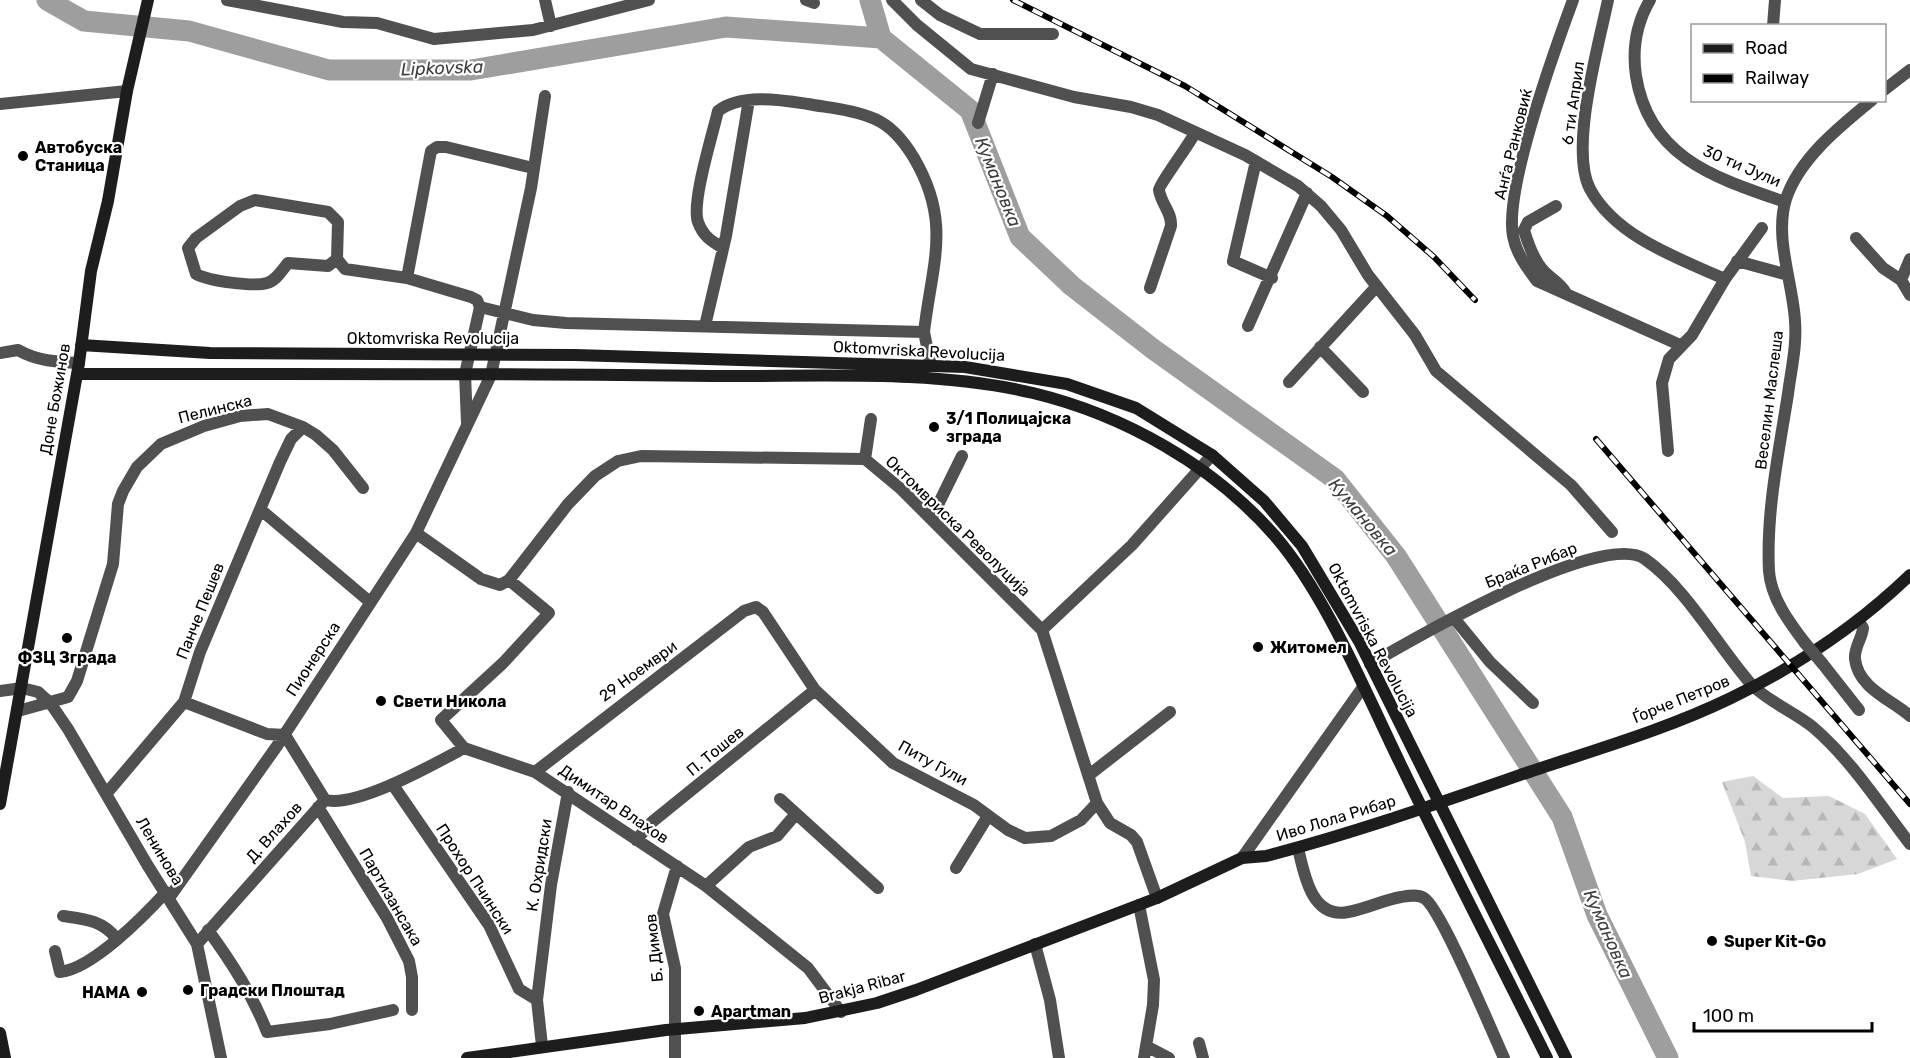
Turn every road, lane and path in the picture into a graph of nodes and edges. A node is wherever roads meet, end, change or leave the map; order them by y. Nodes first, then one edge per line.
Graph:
1 (227, 0) edge
2 (545, 0) edge
3 (649, 0) edge
4 (892, 0) edge
5 (921, 0) edge
6 (1573, 0) edge
7 (1608, 0) edge
8 (1650, 0) edge
9 (1775, 0) edge
10 (147, 4) edge
11 (1773, 24) edge
12 (551, 26) junction
13 (1053, 34) dead end
14 (1910, 70) edge
15 (993, 74) junction
16 (1886, 88) edge
17 (127, 91) junction
18 (545, 96) dead end
19 (749, 100) junction
20 (1862, 103) edge
21 (0, 104) edge
22 (978, 123) dead end
23 (1195, 133) junction
24 (1256, 161) junction
25 (533, 168) junction
26 (1307, 193) junction
27 (1785, 202) junction
28 (1556, 206) dead end
29 (1762, 228) dead end
30 (1856, 238) dead end
31 (723, 248) junction
32 (337, 259) junction
33 (1910, 259) edge
34 (1737, 261) junction
35 (1788, 275) junction
36 (1272, 278) junction
37 (407, 279) junction
38 (1725, 279) junction
39 (1901, 280) junction
40 (1377, 286) junction
41 (1150, 288) dead end
42 (1566, 294) junction
43 (1910, 295) edge
44 (480, 307) junction
45 (506, 313) junction
46 (705, 326) junction
47 (1248, 326) dead end
48 (924, 332) junction
49 (81, 345) junction
50 (1680, 345) junction
51 (1320, 347) junction
52 (0, 353) edge
53 (468, 355) junction
54 (495, 355) junction
55 (931, 366) junction
56 (78, 369) junction
57 (465, 374) junction
58 (491, 375) junction
59 (1289, 382) dead end
60 (1363, 392) dead end
61 (870, 418) dead end
62 (467, 426) junction
63 (303, 427) junction
64 (1668, 451) dead end
65 (1212, 455) junction
66 (962, 456) dead end
67 (865, 459) junction
68 (1202, 469) junction
69 (363, 488) dead end
70 (261, 510) junction
71 (932, 519) junction
72 (1612, 532) dead end
73 (416, 533) junction
74 (1910, 575) edge
75 (509, 580) junction
76 (370, 602) junction
77 (763, 612) joint
78 (1454, 618) junction
79 (1858, 620) junction
80 (1042, 630) junction
81 (1370, 664) junction
82 (1753, 686) junction
83 (1363, 687) junction
84 (22, 688) junction
85 (0, 690) edge
86 (815, 690) junction
87 (184, 702) junction
88 (1533, 703) dead end
89 (51, 704) junction
90 (1859, 710) dead end
91 (18, 711) junction
92 (1170, 712) dead end
93 (1910, 716) edge
94 (285, 735) junction
95 (464, 748) junction
96 (535, 772) junction
97 (1089, 775) junction
98 (393, 785) junction
99 (568, 792) junction
100 (106, 794) junction
101 (780, 799) dead end
102 (0, 804) edge
103 (321, 804) junction
104 (1097, 804) junction
105 (1440, 804) junction
106 (1422, 810) junction
107 (795, 815) junction
108 (988, 816) junction
109 (636, 840) junction
110 (1910, 844) edge
111 (1298, 848) junction
112 (1242, 858) junction
113 (677, 866) junction
114 (956, 868) dead end
115 (706, 886) junction
116 (878, 888) dead end
117 (168, 895) junction
118 (1157, 898) junction
119 (1139, 905) junction
120 (63, 916) dead end
121 (208, 930) junction
122 (116, 938) junction
123 (197, 944) junction
124 (1035, 944) junction
125 (55, 951) dead end
126 (537, 1000) junction
127 (393, 1010) dead end
128 (412, 1011) dead end
129 (841, 1012) junction
130 (675, 1029) junction
131 (0, 1033) edge
132 (1199, 1044) dead end
133 (542, 1046) junction
134 (1145, 1052) edge
135 (4, 1058) edge
136 (220, 1058) edge
137 (467, 1058) edge
138 (675, 1058) edge
139 (1059, 1058) edge
140 (1169, 1058) edge
141 (1203, 1058) edge
142 (1504, 1058) edge
143 (1547, 1058) edge
144 (1566, 1058) edge

1 - 12 street
2 - 12 street
3 - 12 street
4 - 15 street
5 - 13 street
6 - 42 street, Анѓа Ранковиќ
7 - 38 street, 6 ти Април
8 - 27 street, 30 ти Јули
9 - 11 street
10 - 17 street, Доне Божинов
14 - 16 street
15 - 22 street
15 - 23 street
17 - 21 street
17 - 49 street, Доне Божинов
18 - 25 street, Пионерска
19 - 31 street
19 - 31 street
19 - 48 street
20 - 27 street, Веселин Маслеша
23 - 24 street
23 - 41 street
24 - 26 street
24 - 36 street
25 - 37 street
25 - 45 street, Пионерска
26 - 36 street
26 - 40 street
27 - 35 street, Веселин Маслеша
28 - 42 street
29 - 34 street
30 - 39 street
31 - 46 street
32 - 32 street
32 - 37 street
33 - 39 street
34 - 35 street
34 - 38 street
35 - 90 street, Веселин Маслеша, bridge
36 - 47 street
37 - 44 street
38 - 50 street
39 - 43 street
40 - 51 street
40 - 72 street
42 - 50 street, Анѓа Ранковиќ
44 - 45 street
44 - 53 street, Пионерска
45 - 46 street
45 - 54 street, Пионерска
46 - 48 street
48 - 55 street
49 - 53 street, Oktomvriska Revolucija
49 - 56 street, Доне Божинов
50 - 64 street
51 - 59 street
51 - 60 street
52 - 56 street
53 - 54 street, Oktomvriska Revolucija
53 - 57 street, Пионерска
54 - 55 street, Oktomvriska Revolucija
54 - 58 street, Пионерска
55 - 65 street, Oktomvriska Revolucija
56 - 57 street, Oktomvriska Revolucija
56 - 84 street, Доне Божинов
57 - 58 street, Oktomvriska Revolucija
57 - 62 street, Пионерска
58 - 62 street, Пионерска
58 - 68 street, Oktomvriska Revolucija
61 - 67 street
62 - 73 street, Пионерска
63 - 69 street, Пелинска
63 - 70 street, Панче Пешев
63 - 89 street, Пелинска
65 - 68 street
65 - 81 street, Oktomvriska Revolucija
66 - 71 street
67 - 71 street, Октомвриска Револуција
67 - 75 street, Октомвриска Револуција
68 - 80 street
68 - 83 street, Oktomvriska Revolucija
70 - 76 street
70 - 87 street, Панче Пешев
71 - 80 street, Октомвриска Револуција
73 - 75 street
73 - 76 street, Пионерска
74 - 79 street, Ѓорче Петров
75 - 95 street
76 - 94 street, Пионерска
77 - 86 street, Питу Гули
77 - 96 street, 29 Ноември
78 - 81 street, Браќа Рибар
78 - 82 street, Браќа Рибар
78 - 88 street
79 - 82 street, Ѓорче Петров
79 - 93 street
80 - 97 street, Октомвриска Револуција
81 - 105 street, Oktomvriska Revolucija
82 - 105 street, Ѓорче Петров
82 - 110 street
83 - 106 street, Oktomvriska Revolucija
83 - 112 street
84 - 85 street
84 - 89 street, Ленинова
84 - 91 street, Доне Божинов
86 - 108 street, Питу Гули
86 - 109 street, П. Тошев
87 - 94 street
87 - 100 street, Панче Пешев
89 - 91 street, Пелинска
89 - 100 street, Ленинова
91 - 102 street, Доне Божинов
92 - 97 street
94 - 103 street, Д. Влахов
94 - 117 street, Пионерска
95 - 96 street, Димитар Влахов
95 - 98 street
96 - 99 street, Димитар Влахов
97 - 104 street, Октомвриска Револуција
98 - 103 street
98 - 126 street, Прохор Пчински
99 - 109 street, Димитар Влахов
99 - 126 street, К. Охридски
100 - 117 street, Ленинова
101 - 107 street
103 - 121 street, Д. Влахов
103 - 128 street, Партизансака
104 - 108 street, Питу Гули
104 - 118 street
105 - 106 street, Иво Лола Рибар
105 - 144 street, Oktomvriska Revolucija
106 - 111 street, Иво Лола Рибар
106 - 143 street, Oktomvriska Revolucija
107 - 115 street
107 - 116 street
108 - 114 street
109 - 113 street, Димитар Влахов
111 - 112 street, Иво Лола Рибар
111 - 142 street
112 - 118 street, Brakja Ribar
113 - 115 street, Димитар Влахов
113 - 130 street, Б. Димов
115 - 129 street, Димитар Влахов
117 - 122 street, Пионерска
117 - 123 street, Ленинова
118 - 119 street, Brakja Ribar
119 - 124 street, Brakja Ribar
119 - 134 street
120 - 122 street
121 - 123 street, Д. Влахов
121 - 127 street
122 - 125 street, Пионерска
123 - 136 street, Ленинова
124 - 129 street, Brakja Ribar
124 - 139 street
126 - 133 street
129 - 130 street, Brakja Ribar
130 - 133 street, Brakja Ribar
130 - 138 street, Б. Димов
131 - 135 street
132 - 141 street
133 - 137 street, Brakja Ribar
134 - 140 street

